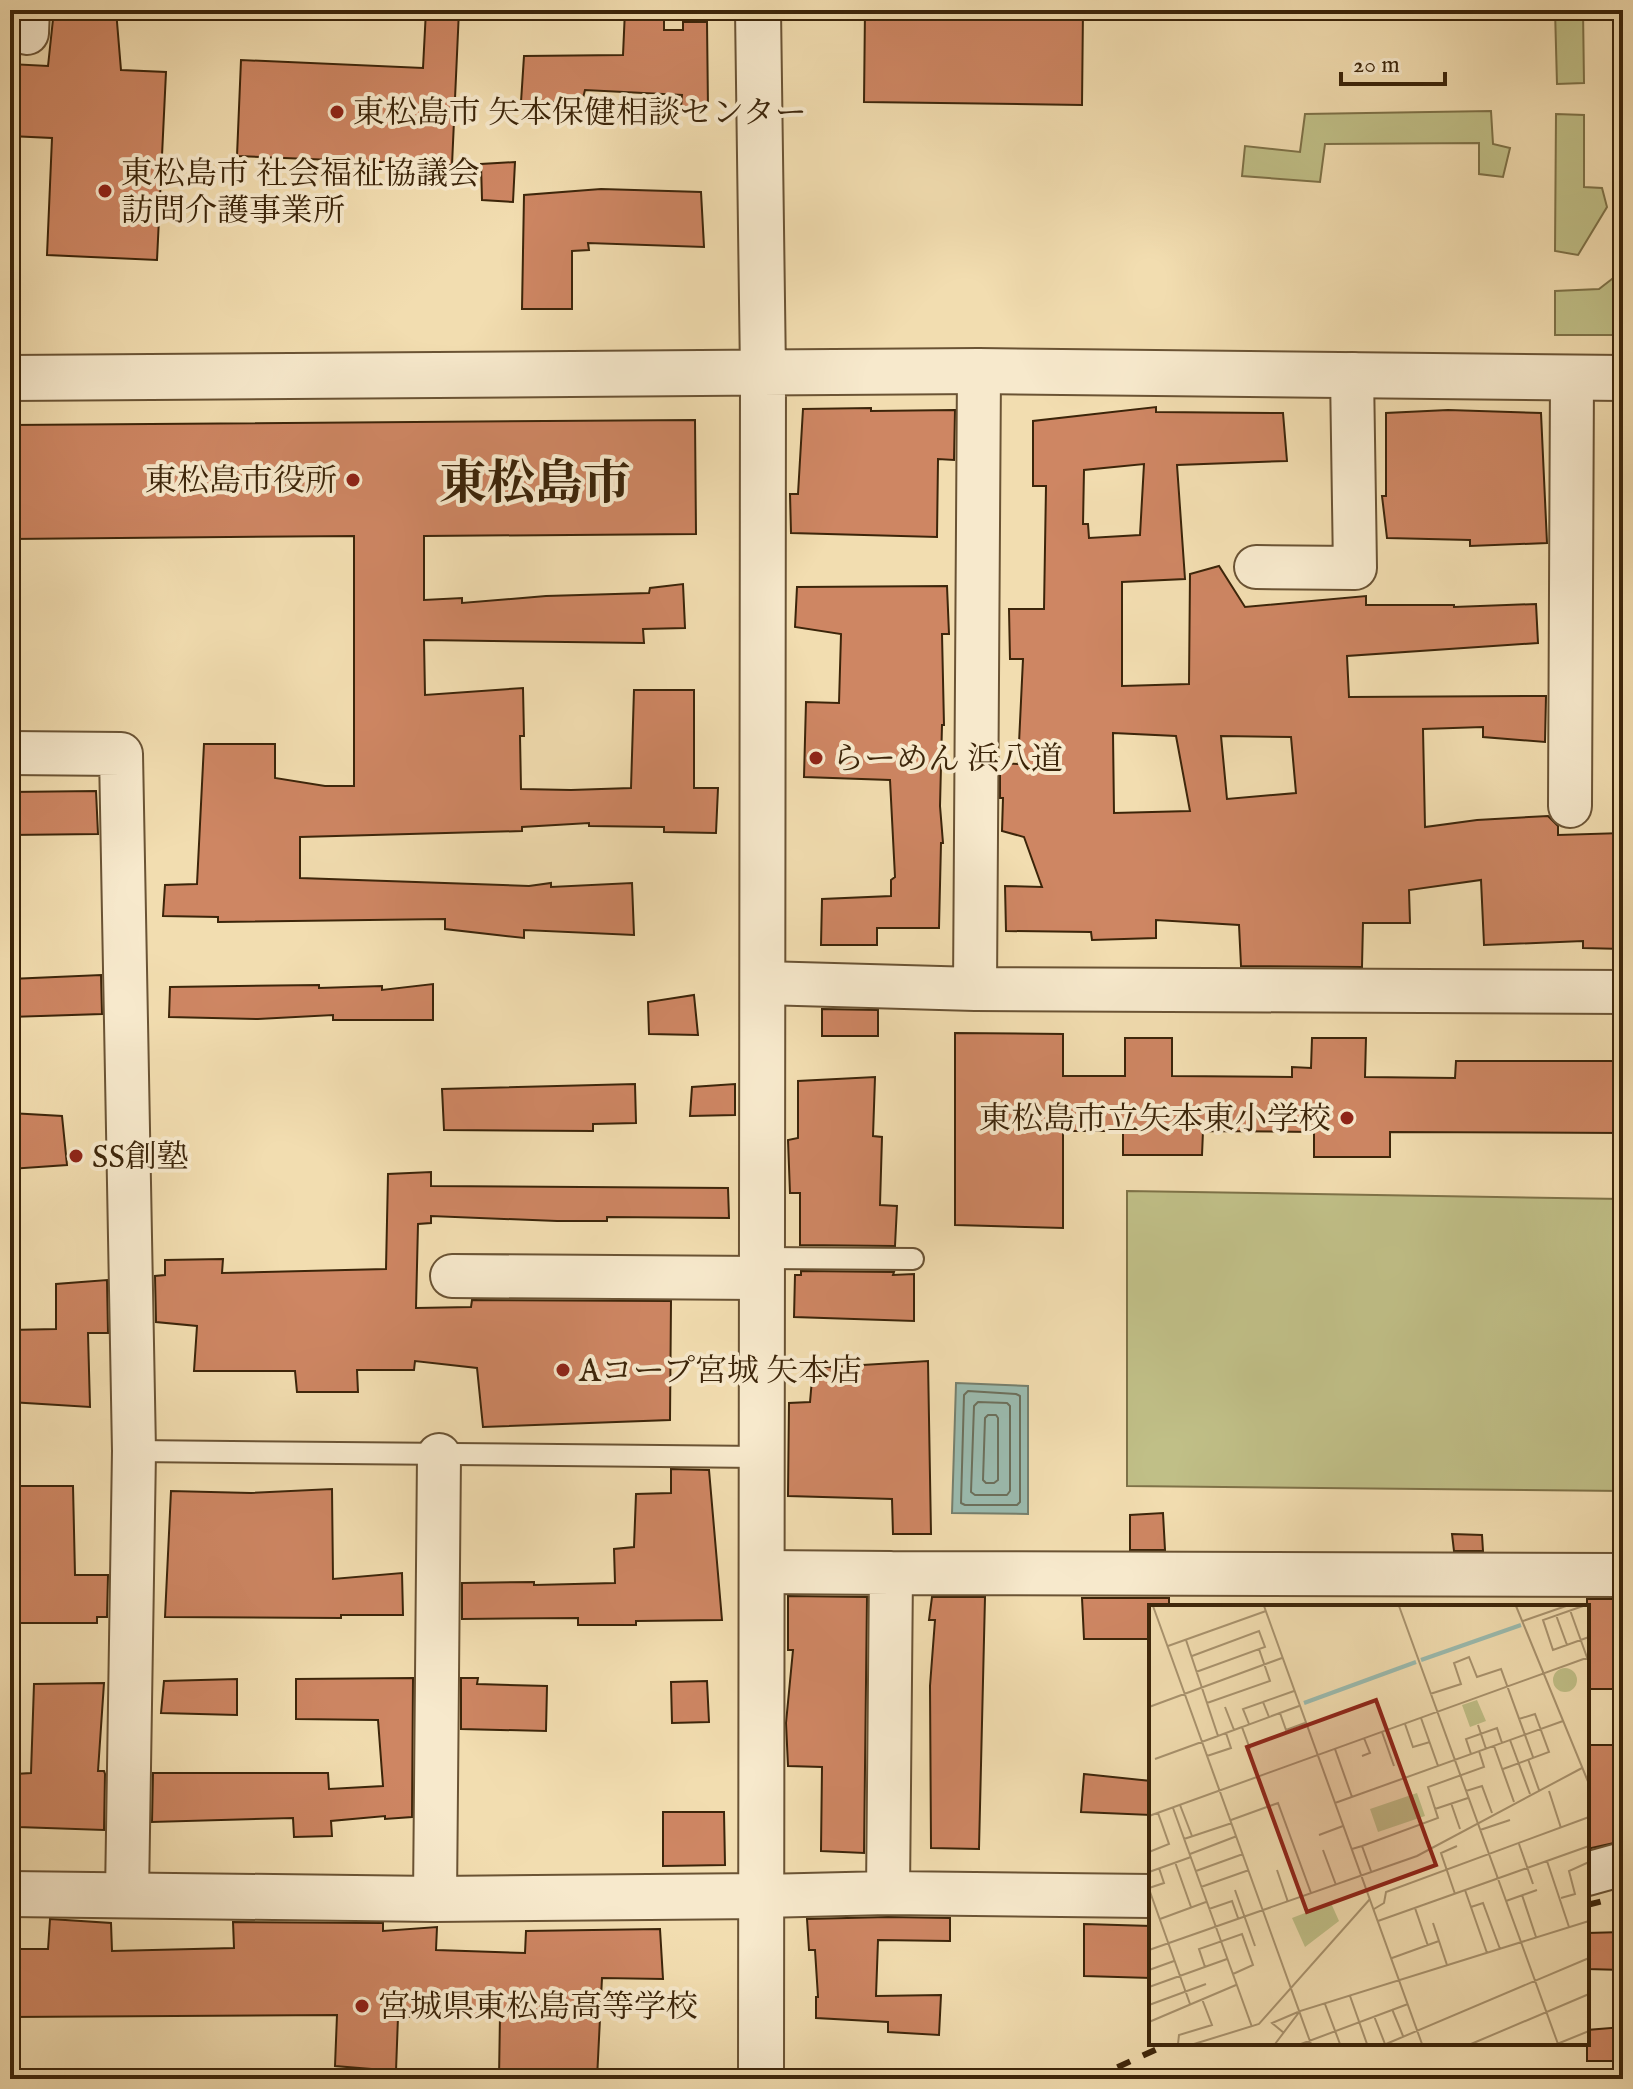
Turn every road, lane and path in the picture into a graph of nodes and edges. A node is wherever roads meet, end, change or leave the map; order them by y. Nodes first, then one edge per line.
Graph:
1 (758, 10) edge
2 (979, 371) junction
3 (763, 373) junction
4 (1352, 374) junction
5 (1572, 377) junction
6 (10, 378) edge
7 (1623, 378) edge
8 (1256, 567) dead end
9 (10, 753) edge
10 (1570, 806) dead end
11 (763, 983) junction
12 (975, 989) junction
13 (1623, 992) edge
14 (913, 1259) dead end
15 (762, 1268) junction
16 (452, 1276) dead end
17 (134, 1451) junction
18 (439, 1455) junction
19 (761, 1457) junction
20 (761, 1572) junction
21 (891, 1573) junction
22 (1623, 1575) edge
23 (1623, 1864) edge
24 (1589, 1873) edge
25 (888, 1893) junction
26 (10, 1894) edge
27 (127, 1895) junction
28 (761, 1896) junction
29 (1149, 1896) edge
30 (435, 1899) junction
31 (761, 2079) edge

1 - 3 street
2 - 3 street
2 - 4 street
2 - 12 street
3 - 6 street
3 - 11 street
4 - 5 street
4 - 8 street
5 - 7 street
5 - 10 street
9 - 17 street
11 - 12 street
11 - 15 street
12 - 13 street
14 - 15 lane
15 - 16 street
15 - 19 street
17 - 18 lane
17 - 27 street
18 - 19 lane
18 - 30 street
19 - 20 street
20 - 21 street
20 - 28 street
21 - 22 street
21 - 25 street
23 - 24 street
25 - 28 street
25 - 29 street
26 - 27 street
27 - 30 street
28 - 30 street
28 - 31 street

